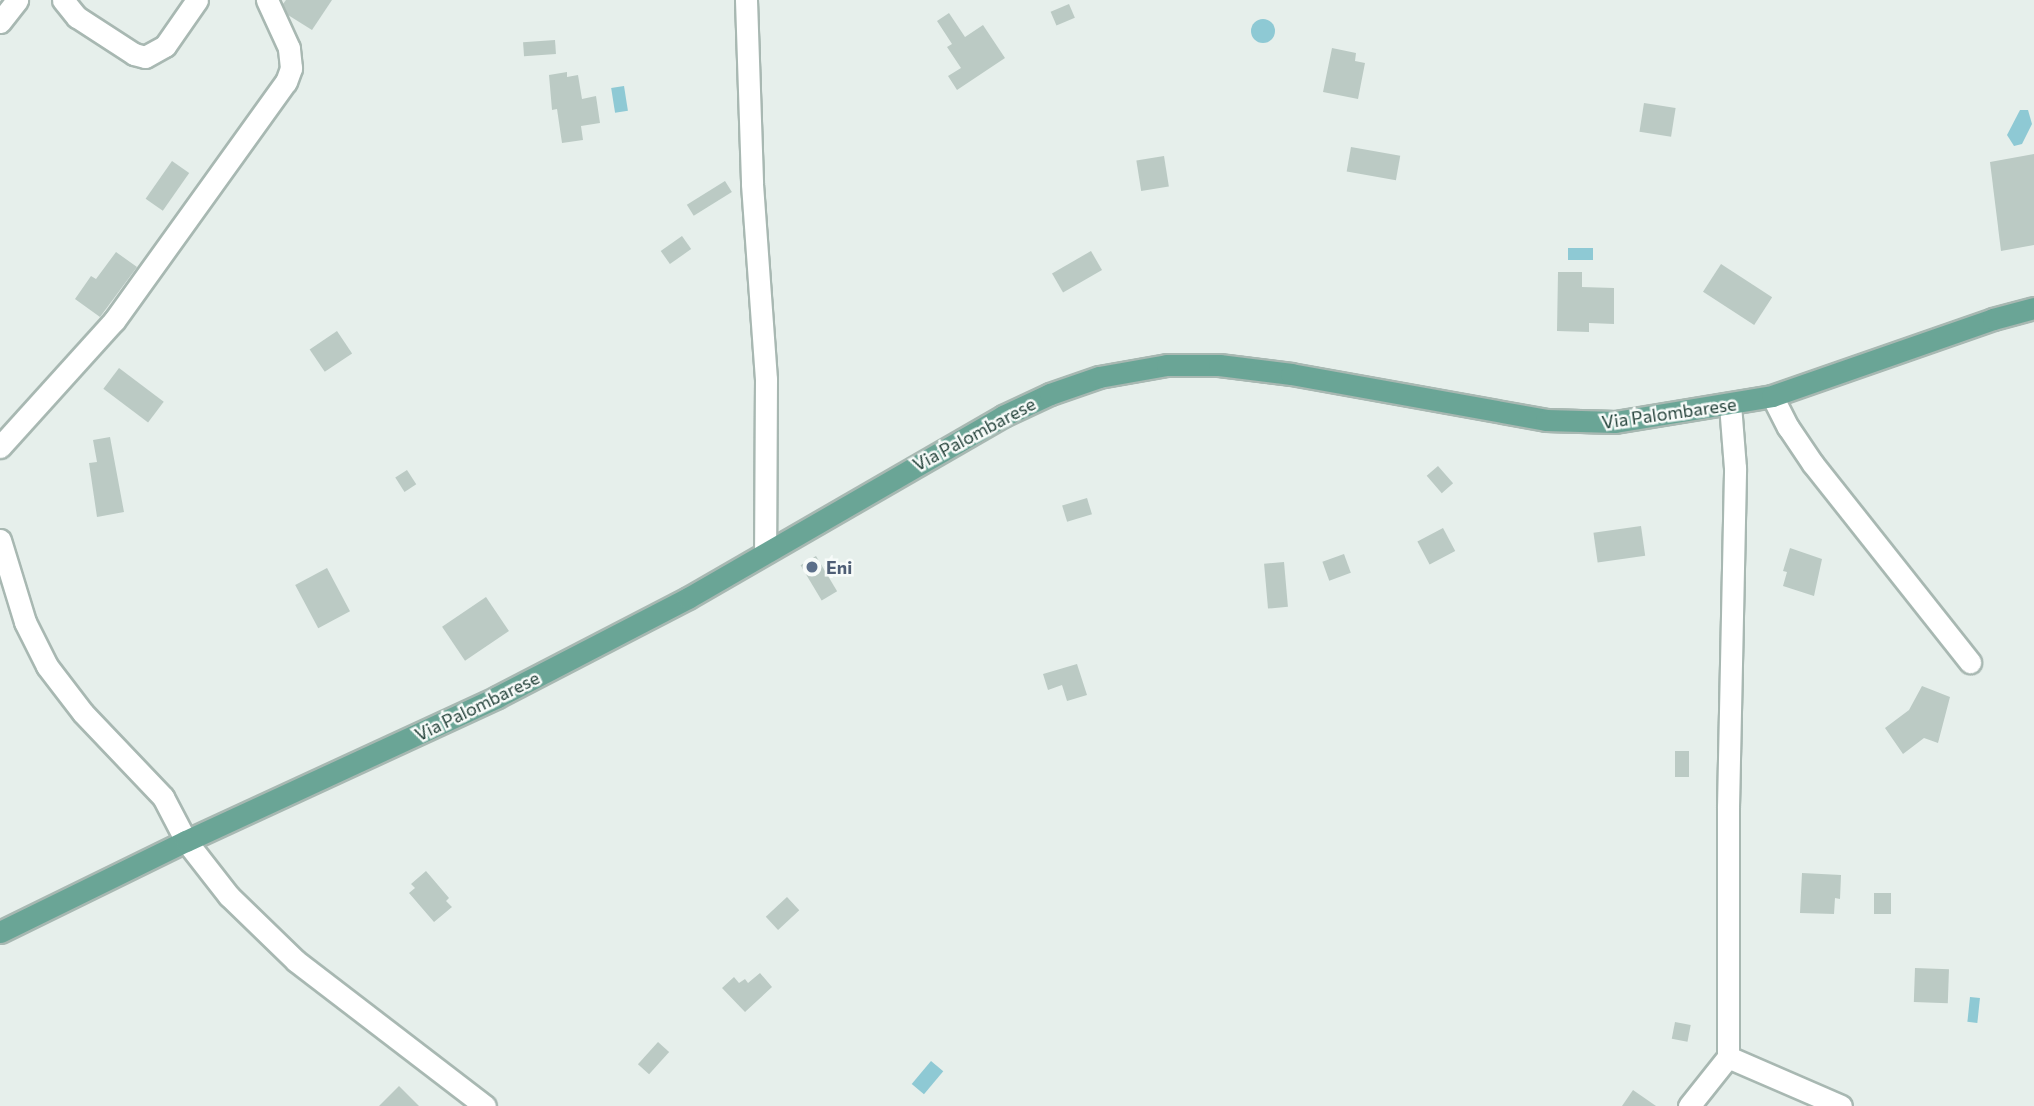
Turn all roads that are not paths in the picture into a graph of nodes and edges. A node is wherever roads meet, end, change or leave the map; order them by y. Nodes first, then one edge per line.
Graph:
1 (17, 0) edge
2 (63, 0) edge
3 (197, 0) edge
4 (267, 0) edge
5 (746, 0) edge
6 (0, 22) edge
7 (2034, 308) edge
8 (1772, 396) junction
9 (1730, 405) junction
10 (0, 447) edge
11 (0, 540) edge
12 (765, 553) junction
13 (1970, 662) dead end
14 (186, 841) junction
15 (0, 932) edge
16 (1728, 1057) junction
17 (485, 1106) edge
18 (1689, 1106) edge
19 (1842, 1106) edge

1 - 6 street
2 - 3 street
4 - 10 street
5 - 12 street
7 - 8 main road, Via Palombarese
8 - 9 main road, Via Palombarese
8 - 13 street
9 - 12 main road, Via Palombarese
9 - 16 street
11 - 14 street
12 - 14 main road, Via Palombarese
14 - 15 main road, Via Palombarese
14 - 17 street
16 - 18 street
16 - 19 street

